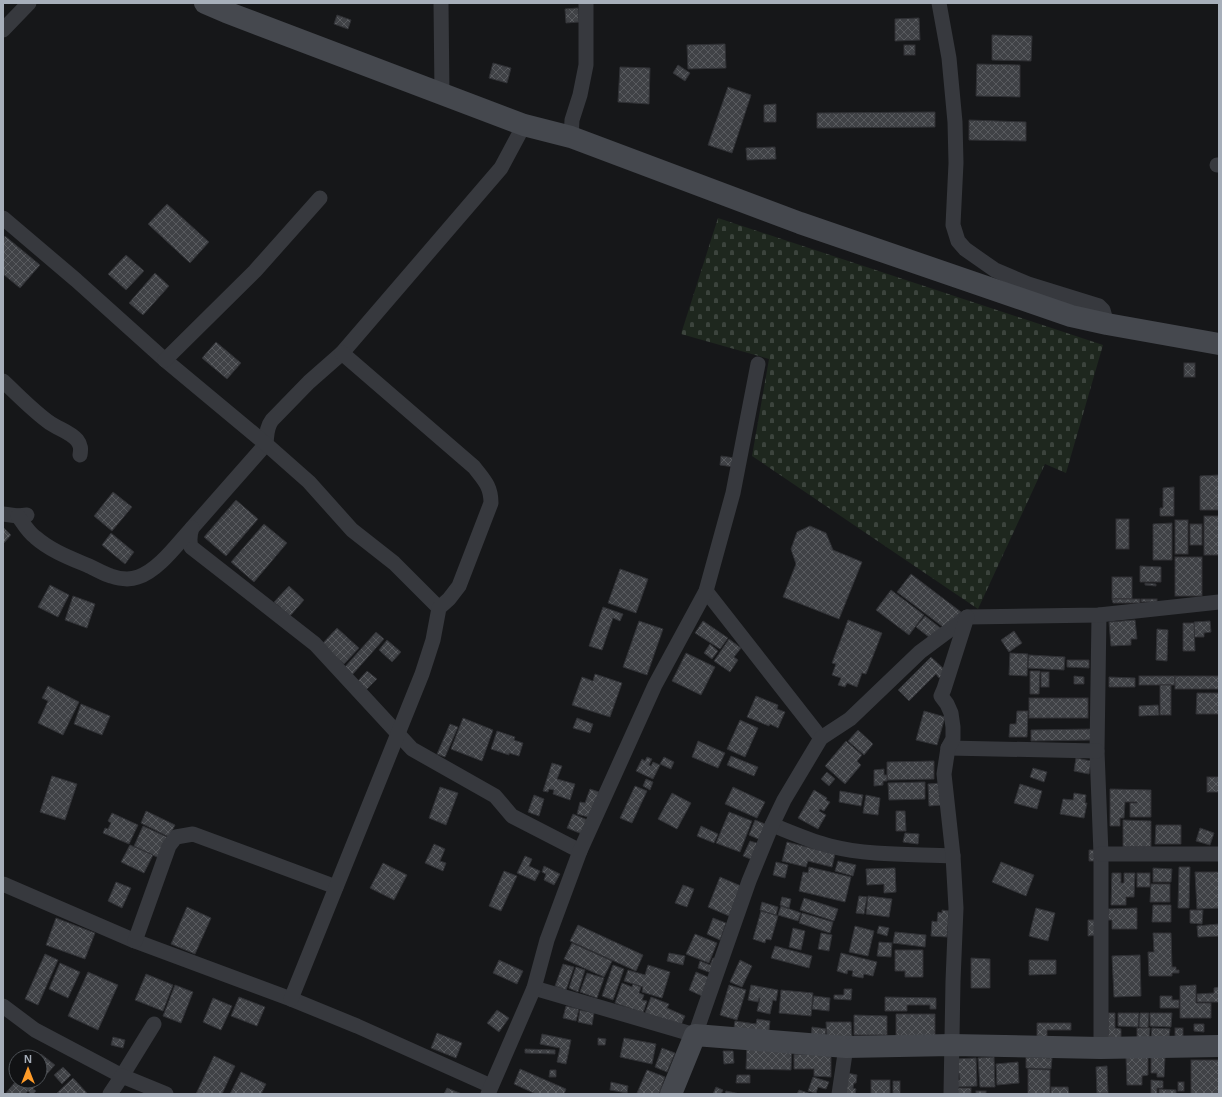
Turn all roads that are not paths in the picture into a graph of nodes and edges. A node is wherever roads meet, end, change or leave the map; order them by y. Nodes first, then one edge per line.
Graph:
1 (29, 3) edge
2 (205, 3) edge
3 (441, 3) edge
4 (586, 3) edge
5 (939, 3) edge
6 (3, 30) edge
7 (442, 95) junction
8 (524, 125) junction
9 (571, 137) junction
10 (320, 198) dead end
11 (3, 218) edge
12 (1108, 324) junction
13 (1219, 344) edge
14 (342, 353) junction
15 (165, 360) junction
16 (758, 364) dead end
17 (3, 381) edge
18 (266, 444) junction
19 (80, 454) dead end
20 (3, 514) edge
21 (192, 528) junction
22 (706, 591) junction
23 (1219, 602) edge
24 (438, 608) junction
25 (1099, 615) junction
26 (967, 617) junction
27 (398, 734) junction
28 (821, 738) junction
29 (948, 748) junction
30 (1097, 751) junction
31 (772, 825) junction
32 (580, 851) junction
33 (1101, 854) junction
34 (1219, 854) edge
35 (953, 856) junction
36 (3, 884) edge
37 (336, 887) junction
38 (135, 941) junction
39 (534, 988) junction
40 (291, 999) junction
41 (3, 1006) edge
42 (154, 1024) dead end
43 (694, 1035) junction
44 (952, 1045) junction
45 (1219, 1046) edge
46 (846, 1048) junction
47 (1101, 1048) junction
48 (122, 1076) junction
49 (490, 1090) edge
50 (110, 1094) edge
51 (166, 1094) edge
52 (671, 1094) edge
53 (839, 1094) edge
54 (951, 1094) edge

1 - 6 street
2 - 7 street
3 - 7 street
4 - 9 street
5 - 12 street
7 - 8 street
8 - 9 street
8 - 14 street
9 - 12 street
10 - 15 street
11 - 15 street
12 - 13 street
14 - 18 street
14 - 24 street
15 - 18 street
16 - 22 street
17 - 19 street
18 - 21 street
18 - 24 street
20 - 21 street
21 - 27 street
22 - 28 street
22 - 32 street
23 - 25 street
24 - 27 street
25 - 26 street
25 - 30 street
26 - 28 street
26 - 29 street
27 - 32 street
27 - 37 street
28 - 31 street
29 - 30 street
29 - 35 street
30 - 33 street
31 - 35 street
31 - 43 street
32 - 39 street
33 - 34 street
33 - 47 street
35 - 44 street
36 - 38 street
37 - 38 street
37 - 40 street
38 - 40 street
39 - 43 street
39 - 49 street
40 - 49 street
41 - 48 street
42 - 48 street
43 - 46 street
43 - 52 street
44 - 46 street
44 - 47 street
44 - 54 street
45 - 47 street
46 - 53 street
48 - 50 street
48 - 51 street

